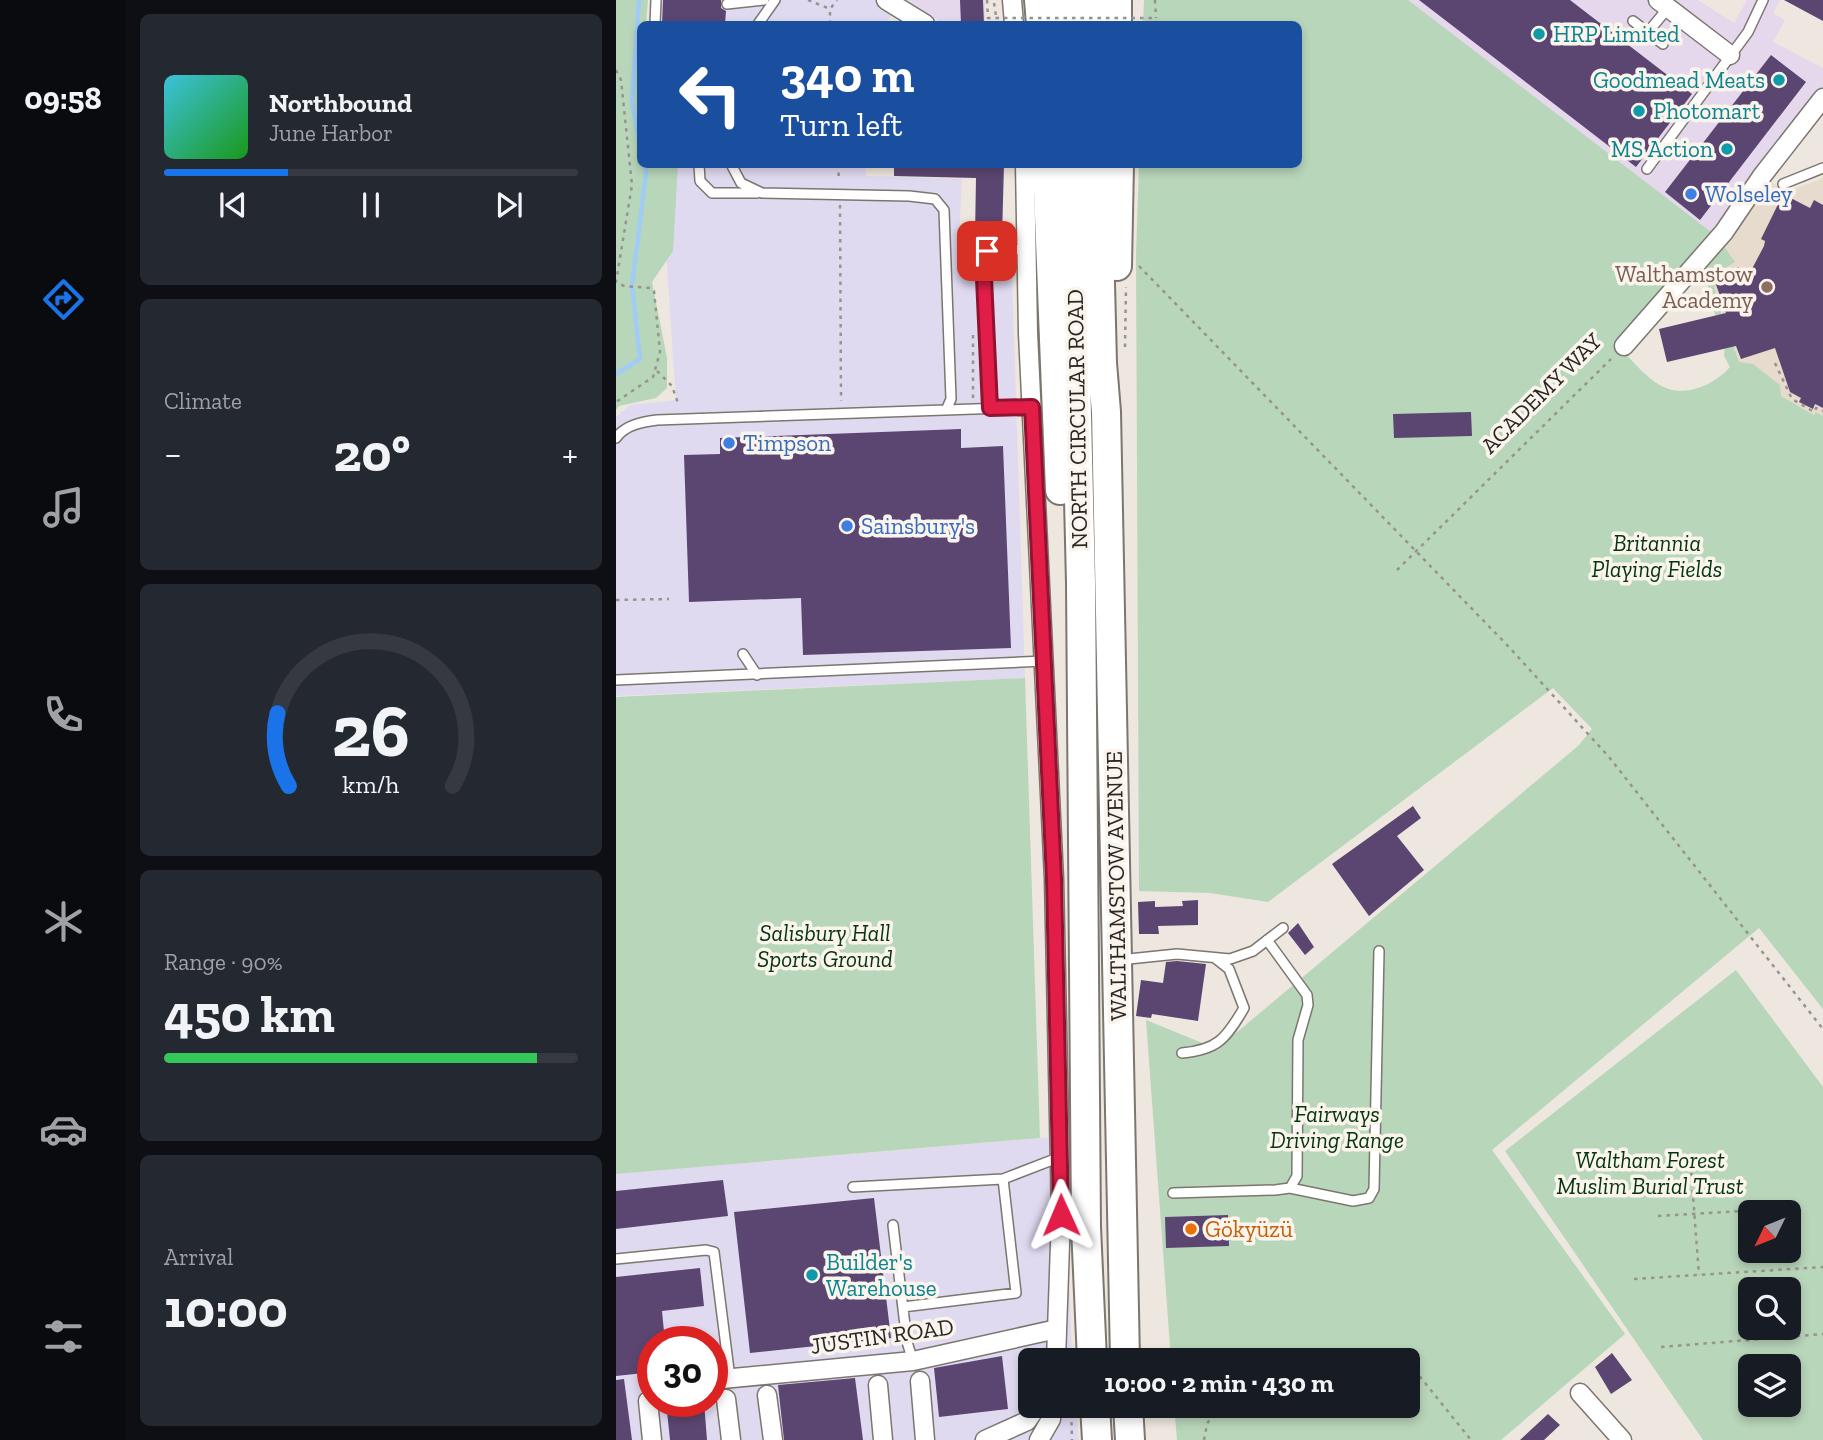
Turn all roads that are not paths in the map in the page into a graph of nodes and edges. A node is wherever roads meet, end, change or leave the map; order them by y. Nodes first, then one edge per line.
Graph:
1 (656, 0) edge
2 (764, 0) edge
3 (775, 0) edge
4 (886, 0) edge
5 (1012, 0) edge
6 (1039, 0) edge
7 (1067, 0) edge
8 (1092, 0) edge
9 (1117, 0) edge
10 (1763, 0) edge
11 (739, 2) edge
12 (727, 4) dead end
13 (1663, 4) edge
14 (655, 21) edge
15 (760, 21) edge
16 (914, 21) edge
17 (1014, 21) edge
18 (1041, 21) edge
19 (1067, 21) edge
20 (1092, 21) edge
21 (1117, 21) edge
22 (1633, 21) dead end
23 (1648, 32) junction
24 (1663, 44) dead end
25 (1730, 55) junction
26 (1823, 98) edge
27 (1823, 167) edge
28 (699, 168) edge
29 (734, 168) edge
30 (1025, 168) edge
31 (1047, 168) edge
32 (1071, 168) edge
33 (1097, 168) edge
34 (1119, 168) edge
35 (1647, 169) dead end
36 (1783, 184) dead end
37 (762, 193) junction
38 (1026, 249) junction
39 (1624, 346) road end
40 (1032, 407) junction
41 (947, 408) junction
42 (990, 408) junction
43 (1106, 412) junction
44 (616, 438) edge
45 (743, 654) dead end
46 (1046, 662) junction
47 (1079, 673) junction
48 (757, 675) junction
49 (616, 680) edge
50 (1283, 928) dead end
51 (1267, 940) junction
52 (1379, 951) dead end
53 (1215, 958) junction
54 (1118, 960) junction
55 (1182, 1053) dead end
56 (1060, 1157) junction
57 (1003, 1179) junction
58 (853, 1187) dead end
59 (1290, 1188) junction
60 (1173, 1193) dead end
61 (893, 1225) dead end
62 (616, 1259) edge
63 (903, 1307) junction
64 (718, 1326) edge
65 (1057, 1329) junction
66 (1056, 1348) edge
67 (1091, 1348) edge
68 (1125, 1348) edge
69 (913, 1361) junction
70 (728, 1378) edge
71 (920, 1381) dead end
72 (878, 1385) dead end
73 (1580, 1393) dead end
74 (767, 1395) dead end
75 (728, 1415) edge
76 (650, 1417) edge
77 (1029, 1418) edge
78 (1051, 1418) edge
79 (1096, 1418) edge
80 (1129, 1418) edge
81 (1027, 1421) junction
82 (652, 1440) edge
83 (731, 1440) edge
84 (773, 1440) edge
85 (883, 1440) edge
86 (925, 1440) edge
87 (985, 1440) edge
88 (1032, 1440) edge
89 (1038, 1440) edge
90 (1097, 1440) edge
91 (1130, 1440) edge
92 (1622, 1440) edge

1 - 14 lane
2 - 11 lane
3 - 15 lane
4 - 16 street
5 - 17 street
6 - 18 highway
7 - 19 highway
8 - 20 highway
9 - 21 highway
10 - 25 lane
11 - 12 lane
13 - 23 lane
13 - 25 street
22 - 23 lane
23 - 24 lane
25 - 35 lane
26 - 39 street, ACADEMY WAY
27 - 36 lane
28 - 37 lane
29 - 37 lane
30 - 38 street
31 - 47 highway
32 - 47 highway, NORTH CIRCULAR ROAD
33 - 43 highway, NORTH CIRCULAR ROAD
34 - 43 highway
37 - 41 lane
38 - 40 street
38 - 42 lane
40 - 42 lane
40 - 46 street
41 - 42 lane
41 - 44 lane
43 - 54 highway, WALTHAMSTOW AVENUE
45 - 48 lane
46 - 48 lane
46 - 56 street
47 - 67 highway, WALTHAMSTOW AVENUE
48 - 49 lane
50 - 51 lane
51 - 53 lane
51 - 59 lane
52 - 59 lane
53 - 54 lane
53 - 55 lane
54 - 68 highway, WALTHAMSTOW AVENUE
56 - 57 lane
56 - 65 street
57 - 58 lane
57 - 63 lane
59 - 60 lane
61 - 63 lane
62 - 64 lane
63 - 69 lane
65 - 66 street
65 - 69 street, JUSTIN ROAD
69 - 70 street, JUSTIN ROAD
71 - 86 street
72 - 85 street
73 - 92 street
74 - 84 street
75 - 83 street
76 - 82 street
77 - 81 street
78 - 89 street
79 - 90 highway
80 - 91 highway
81 - 87 street
81 - 88 street

